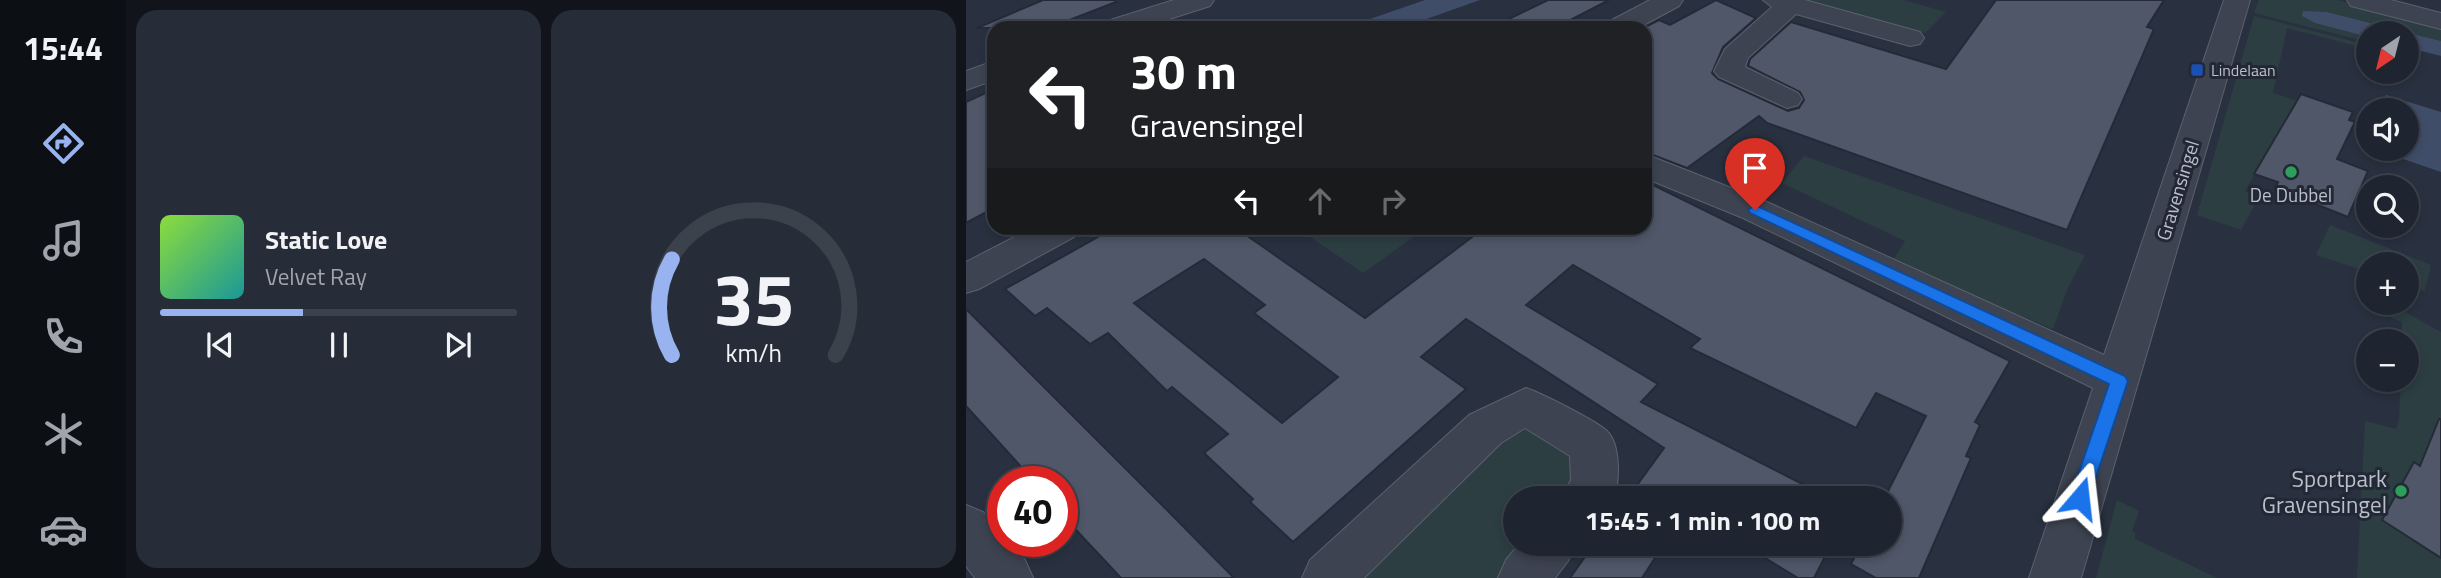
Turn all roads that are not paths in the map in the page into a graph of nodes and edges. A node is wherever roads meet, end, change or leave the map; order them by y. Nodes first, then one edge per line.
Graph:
1 (1201, 0) edge
2 (1670, 0) edge
3 (2237, 0) edge
4 (2360, 0) edge
5 (1783, 2) edge
6 (1136, 21) edge
7 (1631, 21) edge
8 (2441, 21) edge
9 (1910, 38) dead end
10 (987, 72) edge
11 (966, 80) edge
12 (1787, 99) dead end
13 (1652, 168) edge
14 (1047, 235) edge
15 (966, 279) edge
16 (2119, 381) junction
17 (1595, 486) edge
18 (966, 528) edge
19 (1541, 556) edge
20 (1006, 578) edge
21 (1328, 578) edge
22 (1524, 578) edge
23 (2055, 578) edge

1 - 6 street
2 - 7 street
3 - 16 street, Gravensingel
4 - 8 street
5 - 9 street
5 - 12 street
10 - 11 street
13 - 16 street
14 - 15 street
16 - 23 street, Gravensingel
17 - 21 street
18 - 20 street
19 - 22 street

